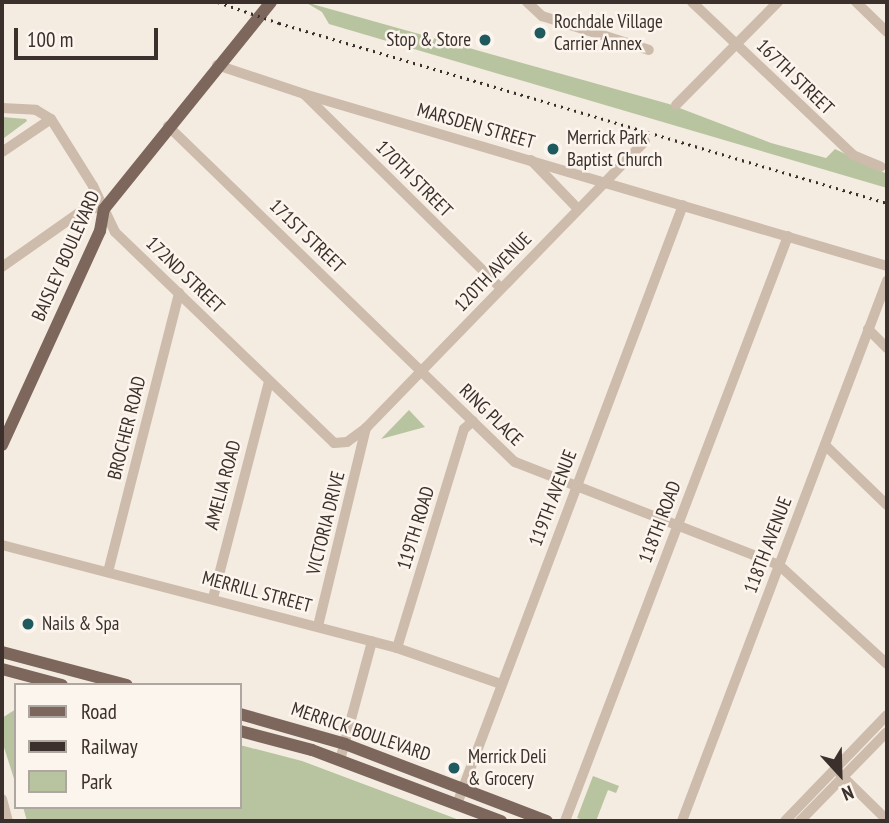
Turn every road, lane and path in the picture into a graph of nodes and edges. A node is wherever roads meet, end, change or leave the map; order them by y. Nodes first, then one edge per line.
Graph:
1 (271, 2) edge
2 (527, 2) edge
3 (692, 2) edge
4 (778, 2) edge
5 (856, 2) edge
6 (887, 32) edge
7 (737, 45) junction
8 (649, 50) dead end
9 (217, 65) junction
10 (304, 94) junction
11 (676, 105) dead end
12 (2, 108) edge
13 (51, 119) junction
14 (168, 126) junction
15 (645, 141) dead end
16 (2, 152) edge
17 (530, 160) junction
18 (881, 167) dead end
19 (605, 182) junction
20 (683, 205) junction
21 (104, 209) junction
22 (578, 209) junction
23 (788, 236) junction
24 (887, 266) edge
25 (2, 267) edge
26 (887, 281) edge
27 (501, 288) junction
28 (179, 293) junction
29 (868, 329) junction
30 (887, 348) edge
31 (421, 371) junction
32 (269, 381) junction
33 (473, 421) junction
34 (366, 428) junction
35 (2, 445) edge
36 (825, 445) junction
37 (576, 486) junction
38 (887, 505) edge
39 (678, 525) junction
40 (2, 545) edge
41 (779, 565) junction
42 (108, 572) junction
43 (213, 598) junction
44 (317, 626) junction
45 (372, 641) junction
46 (397, 648) junction
47 (2, 652) edge
48 (887, 664) edge
49 (2, 669) edge
50 (54, 683) edge
51 (119, 683) edge
52 (501, 684) junction
53 (242, 715) edge
54 (887, 715) edge
55 (242, 732) edge
56 (887, 732) edge
57 (345, 744) junction
58 (340, 760) junction
59 (835, 769) junction
60 (843, 777) junction
61 (461, 788) junction
62 (2, 799) edge
63 (457, 804) junction
64 (887, 820) edge
65 (8, 821) edge
66 (501, 821) edge
67 (547, 821) edge
68 (565, 821) edge
69 (681, 821) edge
70 (785, 821) edge
71 (800, 821) edge

1 - 9 main road, BAISLEY BOULEVARD
2 - 8 street
3 - 7 street, 167TH STREET
4 - 7 street
5 - 6 street
7 - 11 street
7 - 18 street, 167TH STREET
9 - 10 street, MARSDEN STREET
9 - 14 main road, BAISLEY BOULEVARD
10 - 17 street, MARSDEN STREET
10 - 27 street, 170TH STREET
12 - 13 street
13 - 16 street
13 - 21 street, 172ND STREET
14 - 21 main road, BAISLEY BOULEVARD
14 - 31 street, 171ST STREET
15 - 19 street, 120TH AVENUE
17 - 19 street, MARSDEN STREET
17 - 22 street
19 - 20 street, MARSDEN STREET
19 - 22 street, 120TH AVENUE
20 - 23 street, MARSDEN STREET
20 - 37 street, 119TH AVENUE
21 - 25 street
21 - 28 street, 172ND STREET
21 - 35 main road, BAISLEY BOULEVARD
22 - 27 street, 120TH AVENUE
23 - 24 street, MARSDEN STREET
23 - 39 street, 118TH ROAD
26 - 29 street, 118TH AVENUE
27 - 31 street, 120TH AVENUE
28 - 32 street, 172ND STREET
28 - 42 street, BROCHER ROAD
29 - 30 street
29 - 36 street, 118TH AVENUE
31 - 33 street, RING PLACE
31 - 34 street, 120TH AVENUE
32 - 34 street, 172ND STREET
32 - 43 street, AMELIA ROAD
33 - 37 street, RING PLACE
33 - 46 street, 119TH ROAD
34 - 44 street, VICTORIA DRIVE
36 - 38 street
36 - 41 street, 118TH AVENUE
37 - 39 street, RING PLACE
37 - 52 street, 119TH AVENUE
39 - 41 street, RING PLACE
39 - 68 street, 118TH ROAD
40 - 42 street, MERRILL STREET
41 - 48 street
41 - 69 street, 118TH AVENUE
42 - 43 street, MERRILL STREET
43 - 44 street, MERRILL STREET
44 - 45 street, MERRILL STREET
45 - 46 street, MERRILL STREET
45 - 57 street
46 - 52 street, MERRILL STREET
47 - 51 main road
49 - 50 main road
52 - 61 street, 119TH AVENUE
53 - 57 main road, MERRICK BOULEVARD
54 - 59 street
55 - 58 main road, MERRICK BOULEVARD
56 - 60 street
57 - 58 street
57 - 61 main road, MERRICK BOULEVARD
58 - 63 main road, MERRICK BOULEVARD
59 - 60 street
59 - 70 street
60 - 64 street
60 - 71 street
61 - 63 street, 119TH AVENUE
61 - 67 main road, MERRICK BOULEVARD
62 - 65 street
63 - 66 main road, MERRICK BOULEVARD

